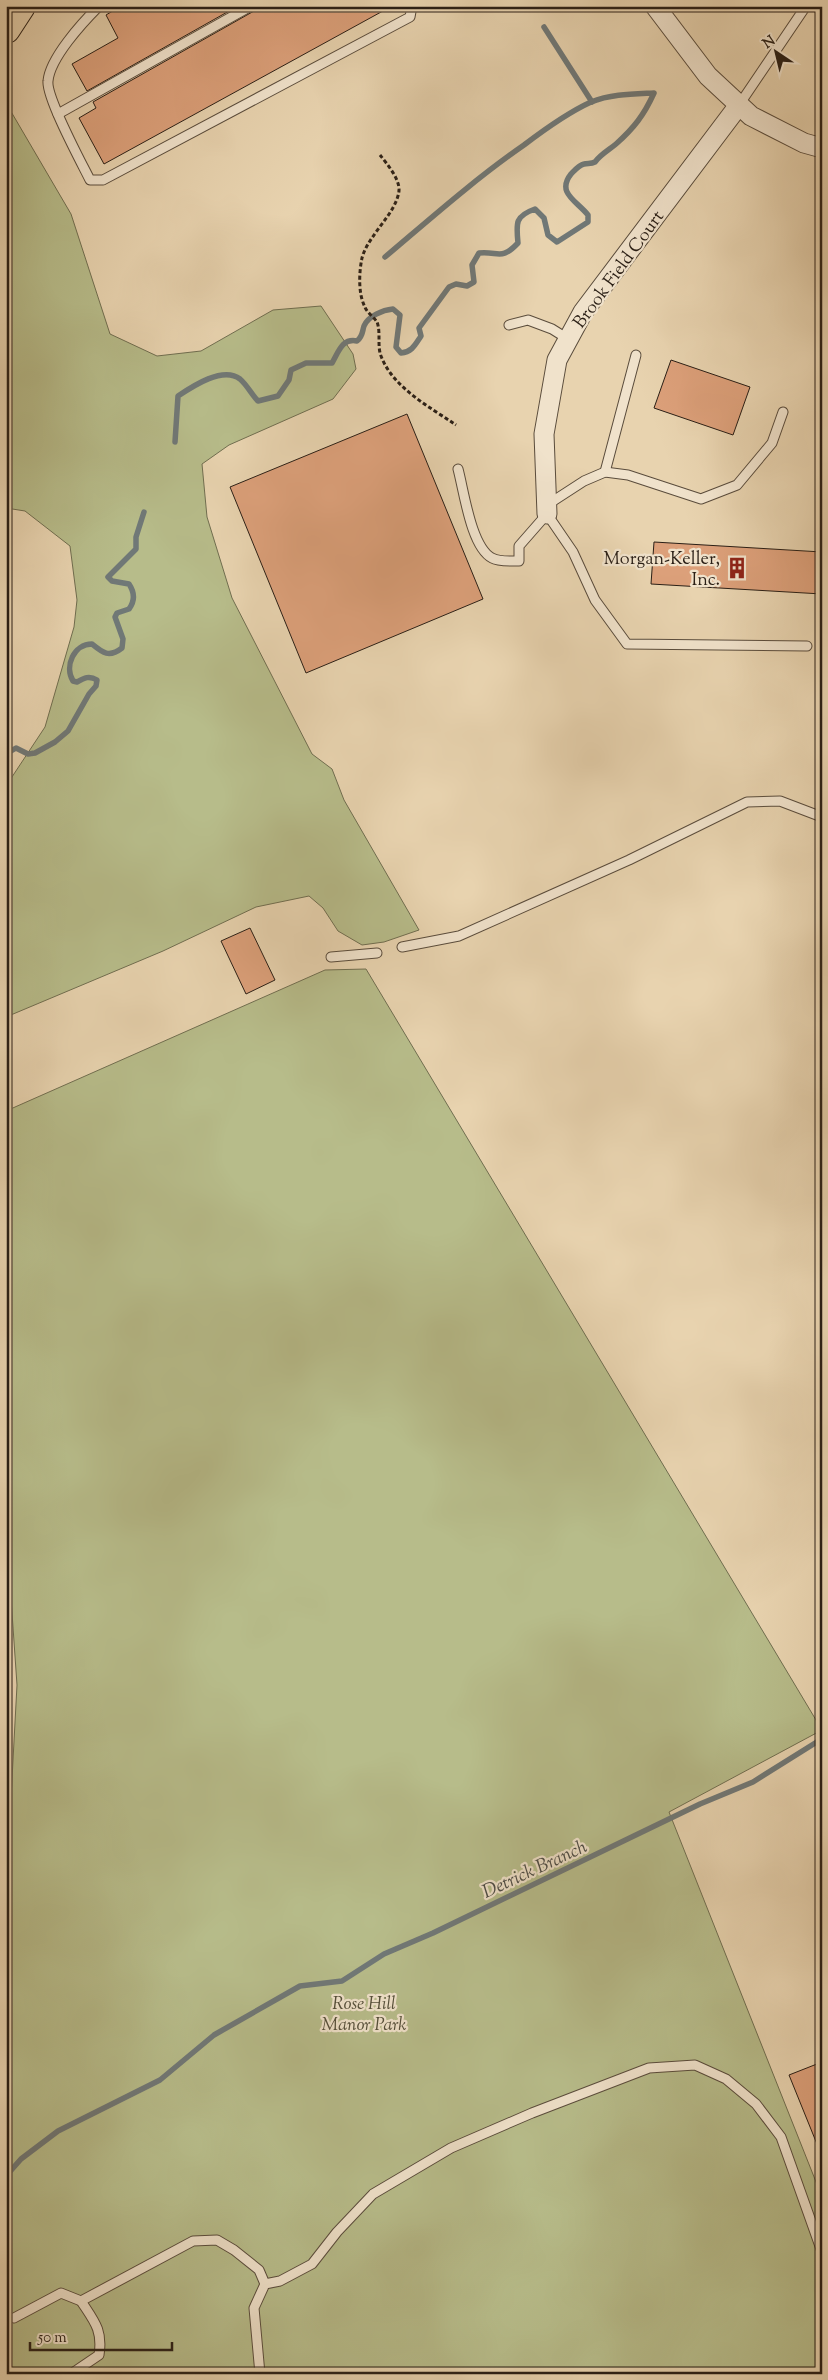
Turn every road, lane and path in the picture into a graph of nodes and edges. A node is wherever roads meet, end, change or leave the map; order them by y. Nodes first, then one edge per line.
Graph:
1 (21, 6) edge
2 (99, 6) edge
3 (251, 6) edge
4 (412, 6) edge
5 (655, 6) edge
6 (806, 6) edge
7 (6, 29) edge
8 (739, 105) junction
9 (58, 114) junction
10 (822, 148) edge
11 (380, 154) dead end
12 (509, 326) dead end
13 (568, 339) junction
14 (636, 354) dead end
15 (783, 412) dead end
16 (456, 425) dead end
17 (458, 469) dead end
18 (605, 472) junction
19 (547, 509) junction
20 (807, 646) dead end
21 (822, 817) edge
22 (402, 947) dead end
23 (377, 953) dead end
24 (331, 957) dead end
25 (822, 2252) edge
26 (266, 2284) junction
27 (81, 2301) junction
28 (14, 2318) dead end
29 (71, 2374) edge
30 (260, 2374) edge

1 - 7 highway
2 - 9 lane
3 - 9 lane
4 - 9 lane
5 - 8 street
6 - 8 lane
8 - 10 street
8 - 13 street, Brook Field Court
11 - 16 path
12 - 13 lane
13 - 19 street, Brook Field Court
14 - 18 lane
15 - 18 lane
17 - 19 lane
18 - 19 lane
19 - 20 lane
21 - 22 lane
23 - 24 lane
25 - 26 lane
26 - 27 lane
26 - 30 lane
27 - 28 lane
27 - 29 lane

